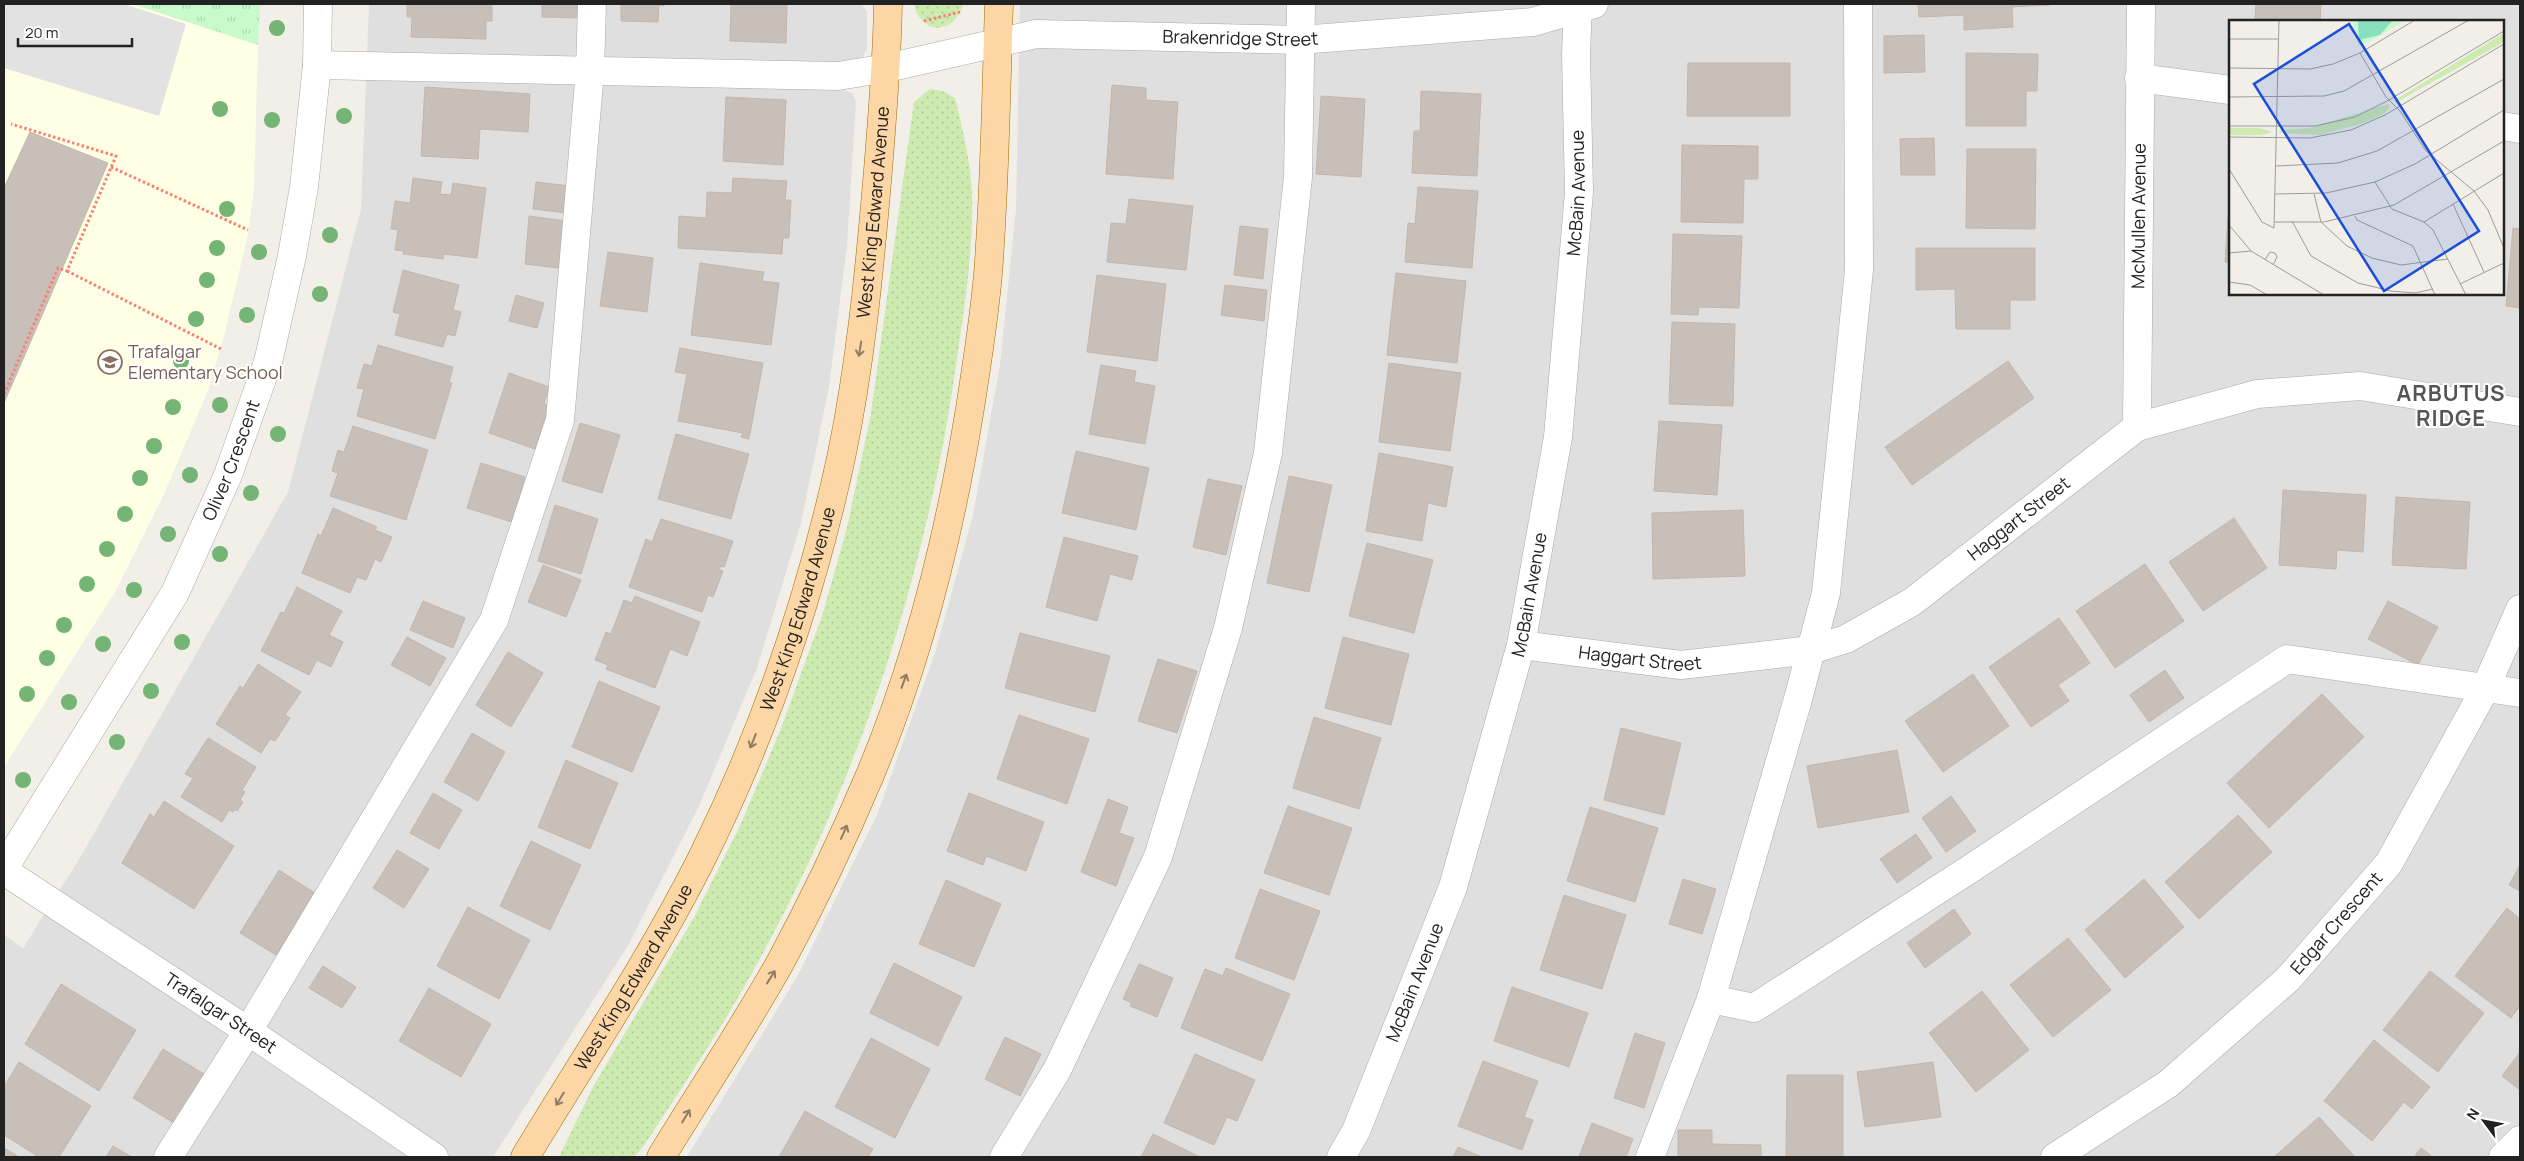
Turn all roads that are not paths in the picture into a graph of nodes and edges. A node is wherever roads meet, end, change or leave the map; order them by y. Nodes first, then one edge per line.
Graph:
1 (318, 4) edge
2 (592, 4) edge
3 (888, 4) edge
4 (1000, 4) edge
5 (1301, 4) edge
6 (1858, 4) edge
7 (2141, 4) edge
8 (1584, 5) edge
9 (1300, 40) junction
10 (997, 43) junction
11 (317, 65) junction
12 (887, 68) junction
13 (590, 71) junction
14 (2139, 78) junction
15 (2229, 90) edge
16 (2504, 126) edge
17 (2520, 128) edge
18 (2520, 412) edge
19 (2136, 427) junction
20 (2520, 609) edge
21 (1521, 645) junction
22 (1811, 650) junction
23 (2484, 689) junction
24 (2520, 693) edge
25 (4, 870) edge
26 (1711, 999) junction
27 (248, 1031) junction
28 (2520, 1140) edge
29 (168, 1157) edge
30 (434, 1157) edge
31 (525, 1157) edge
32 (661, 1157) edge
33 (1004, 1157) edge
34 (1341, 1157) edge
35 (1650, 1157) edge
36 (2055, 1157) edge
37 (2503, 1157) edge

1 - 11 street, Oliver Crescent
2 - 13 street
3 - 12 main road, West King Edward Avenue
4 - 10 main road
5 - 9 street
6 - 22 street
7 - 14 street, McMullen Avenue
8 - 9 street, Brakenridge Street
8 - 21 street, McBain Avenue
9 - 10 street, Brakenridge Street
9 - 33 street
10 - 12 street, Brakenridge Street
32 -> 10 main road
11 - 13 street, Brakenridge Street
11 - 25 street, Oliver Crescent
12 - 13 street, Brakenridge Street
12 -> 31 main road, West King Edward Avenue
13 - 27 street
14 - 15 street
14 - 19 street, McMullen Avenue
16 - 17 street
18 - 19 street, Haggart Street
19 - 22 street, Haggart Street
20 - 23 street, Edgar Crescent
21 - 22 street, Haggart Street
21 - 34 street, McBain Avenue
22 - 26 street
23 - 24 street
23 - 26 street
23 - 36 street, Edgar Crescent
25 - 27 street, Trafalgar Street
26 - 35 street
27 - 29 street
27 - 30 street, Trafalgar Street
28 - 37 street

